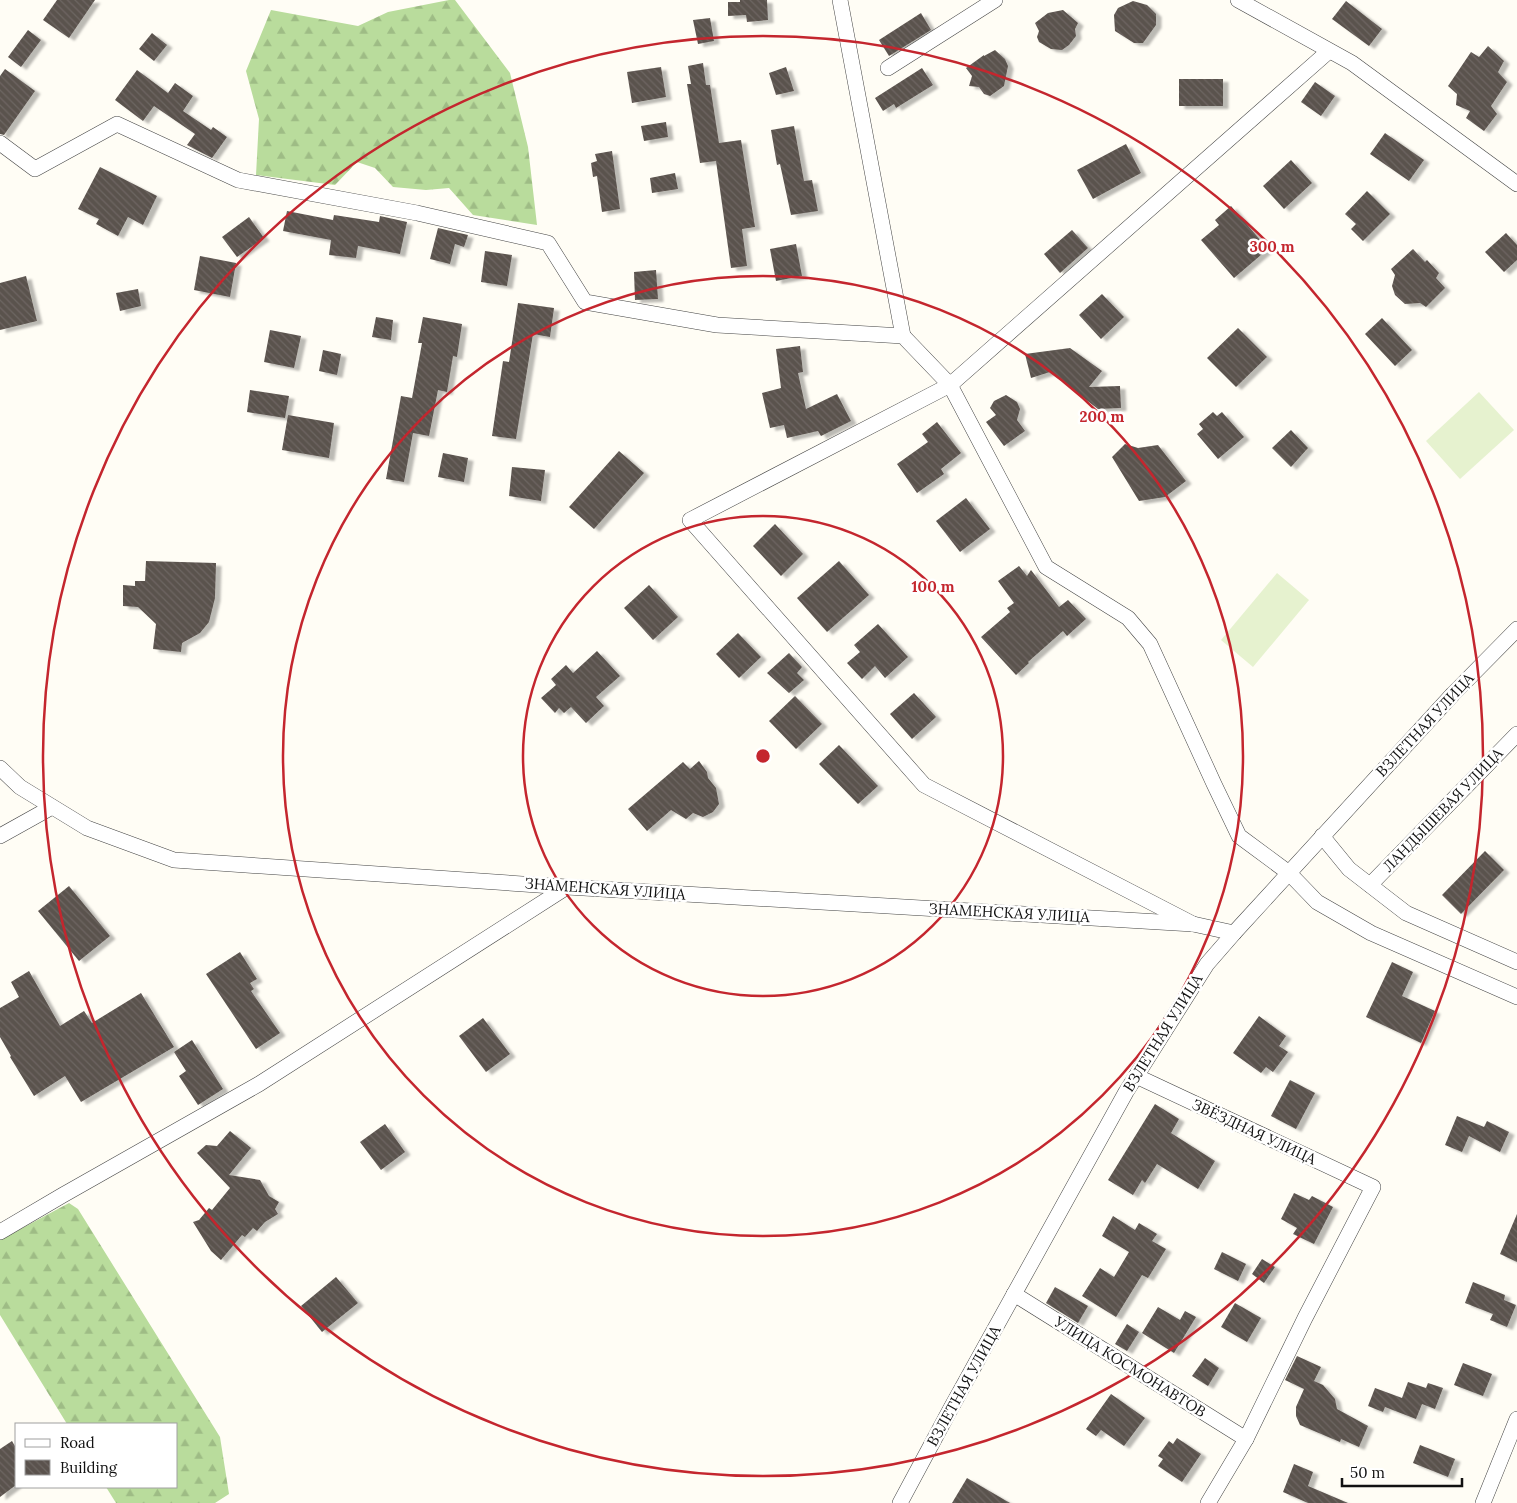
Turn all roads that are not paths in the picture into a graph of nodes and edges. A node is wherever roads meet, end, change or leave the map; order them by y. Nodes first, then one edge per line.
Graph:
1 (840, 0) edge
2 (995, 0) edge
3 (1238, 0) edge
4 (1329, 51) junction
5 (888, 68) dead end
6 (0, 143) edge
7 (1517, 184) edge
8 (903, 336) junction
9 (950, 385) junction
10 (1517, 629) edge
11 (1517, 734) edge
12 (0, 768) edge
13 (52, 807) junction
14 (0, 836) edge
15 (1322, 836) junction
16 (1289, 873) junction
17 (1370, 885) junction
18 (567, 887) junction
19 (1193, 924) junction
20 (1234, 933) junction
21 (1517, 962) edge
22 (1517, 997) edge
23 (1136, 1076) junction
24 (0, 1232) edge
25 (1014, 1294) junction
26 (1517, 1418) edge
27 (1246, 1440) junction
28 (900, 1503) edge
29 (1208, 1503) edge
30 (1482, 1503) edge

1 - 8 street
2 - 5 street
3 - 4 street
4 - 7 street
4 - 9 street
6 - 8 street
8 - 9 street
9 - 16 street
9 - 19 street
10 - 15 street, ВЗЛЕТНАЯ УЛИЦА
11 - 17 street, ЛАНДЫШЕВАЯ УЛИЦА
12 - 13 street, ЗНАМЕНСКАЯ УЛИЦА
13 - 14 street
13 - 18 street, ЗНАМЕНСКАЯ УЛИЦА
15 - 16 street, ВЗЛЕТНАЯ УЛИЦА
15 - 17 street
16 - 20 street, ВЗЛЕТНАЯ УЛИЦА
16 - 22 street
17 - 21 street
18 - 19 street, ЗНАМЕНСКАЯ УЛИЦА
18 - 24 street
19 - 20 street, ЗНАМЕНСКАЯ УЛИЦА
20 - 23 street, ВЗЛЕТНАЯ УЛИЦА
23 - 25 street, ВЗЛЕТНАЯ УЛИЦА
23 - 27 street, ЗВЁЗДНАЯ УЛИЦА
25 - 27 street, УЛИЦА КОСМОНАВТОВ
25 - 28 street, ВЗЛЕТНАЯ УЛИЦА
26 - 30 street
27 - 29 street

